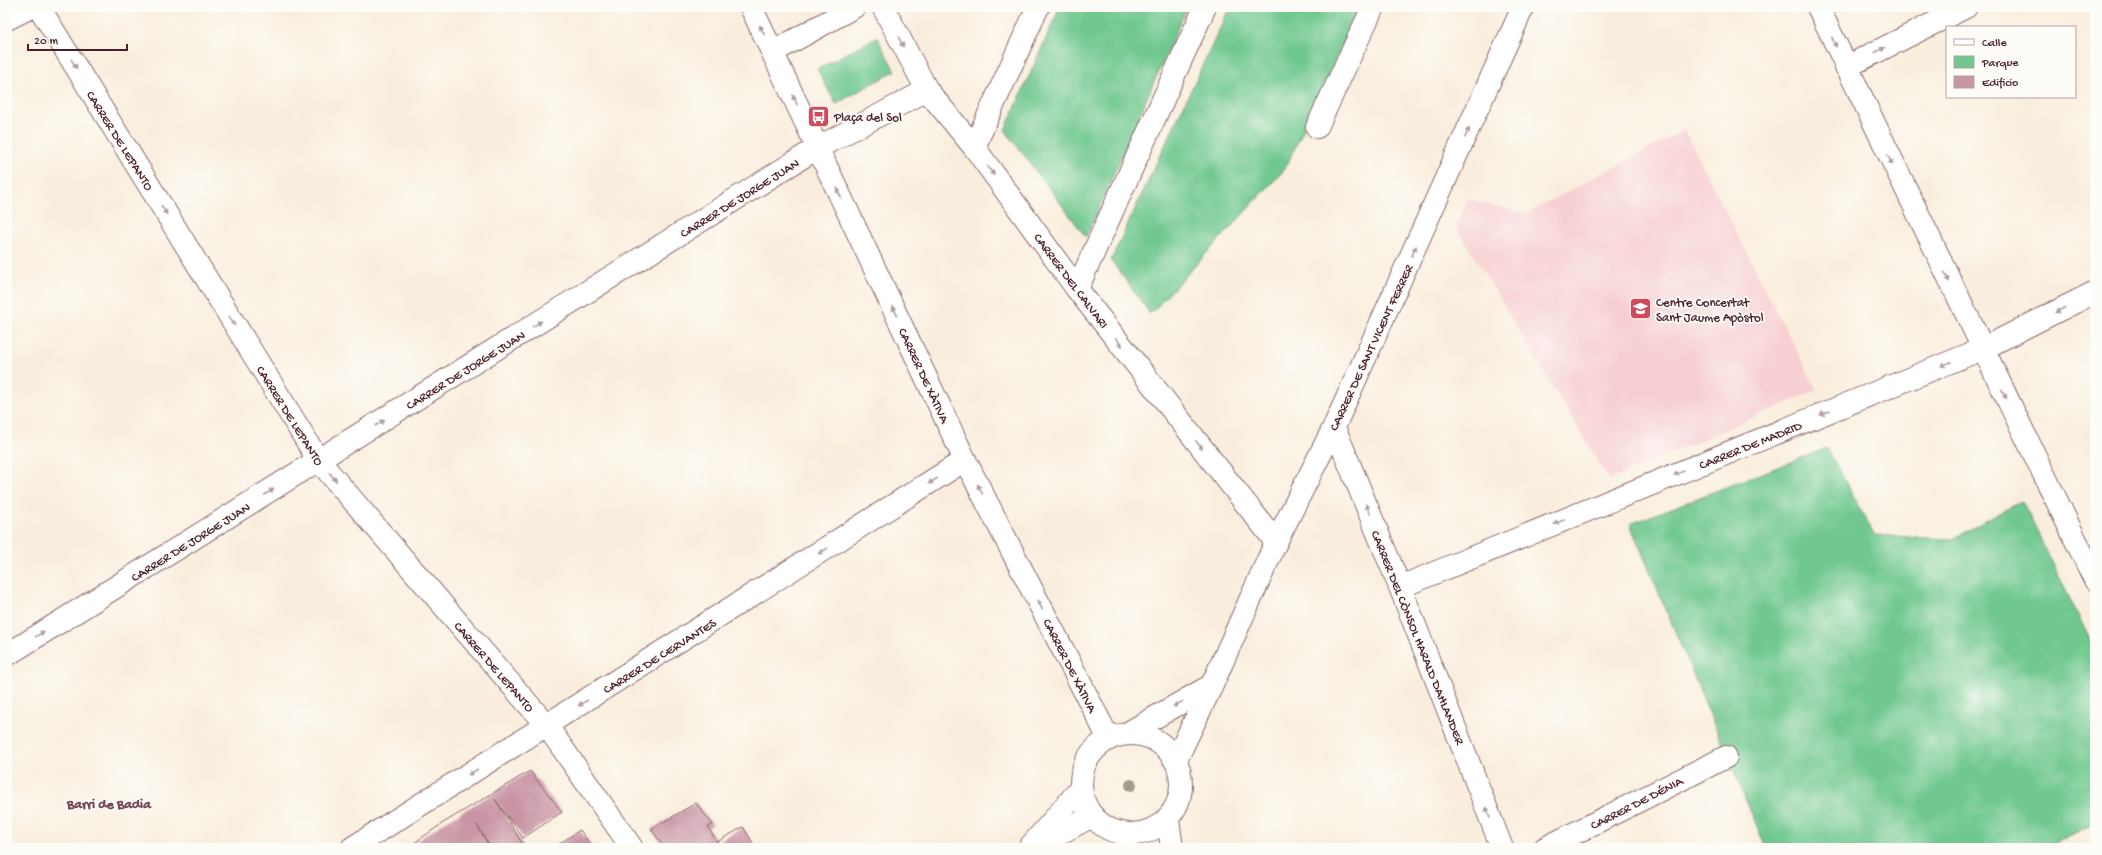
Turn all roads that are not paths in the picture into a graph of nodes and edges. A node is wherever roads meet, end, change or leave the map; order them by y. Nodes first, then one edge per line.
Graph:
1 (31, 7) edge
2 (39, 7) edge
3 (751, 7) edge
4 (854, 7) edge
5 (884, 7) edge
6 (1038, 7) edge
7 (1205, 7) edge
8 (1373, 7) edge
9 (1523, 7) edge
10 (1818, 7) edge
11 (1966, 7) edge
12 (7, 19) edge
13 (773, 52) junction
14 (1846, 67) junction
15 (927, 90) junction
16 (1317, 127) dead end
17 (974, 147) junction
18 (817, 148) junction
19 (1077, 289) junction
20 (2095, 292) edge
21 (1982, 349) junction
22 (1334, 427) junction
23 (966, 460) junction
24 (319, 461) junction
25 (1276, 542) junction
26 (2095, 580) edge
27 (1400, 587) junction
28 (9, 648) edge
29 (1212, 685) junction
30 (547, 726) junction
31 (1117, 737) junction
32 (1726, 757) dead end
33 (1176, 760) junction
34 (1081, 788) junction
35 (1092, 816) junction
36 (1168, 820) junction
37 (1122, 834) junction
38 (352, 848) edge
39 (632, 848) edge
40 (1030, 848) edge
41 (1034, 848) edge
42 (1139, 848) edge
43 (1172, 848) edge
44 (1502, 848) edge
45 (1545, 848) edge

1 - 12 street
2 -> 24 street, CARRER DE LEPANTO
13 -> 3 street, CARRER DE XÀTIVA
4 - 13 street
5 -> 15 street, CARRER DEL CALVARI
6 - 17 street
7 - 19 street
8 - 16 street
22 -> 9 street, CARRER DE SANT VICENT FERRER
10 -> 14 street
14 -> 11 street
18 -> 13 street, CARRER DE XÀTIVA
14 -> 21 street
15 - 17 street, CARRER DEL CALVARI
15 - 18 street, CARRER DE JORGE JUAN
17 -> 19 street, CARRER DEL CALVARI
23 -> 18 street, CARRER DE XÀTIVA
24 -> 18 street, CARRER DE JORGE JUAN
19 -> 25 street, CARRER DEL CALVARI
20 -> 21 street, CARRER DE MADRID
21 -> 26 street
21 -> 27 street, CARRER DE MADRID
22 - 25 street, CARRER DE SANT VICENT FERRER
27 -> 22 street, CARRER DEL CÒNSOL HARALD DAHLANDER
23 -> 30 street, CARRER DE CERVANTES
31 -> 23 street, CARRER DE XÀTIVA
28 -> 24 street, CARRER DE JORGE JUAN
24 -> 30 street, CARRER DE LEPANTO
25 - 29 street, CARRER DE SANT VICENT FERRER
44 -> 27 street, CARRER DEL CÒNSOL HARALD DAHLANDER
29 -> 31 street
29 - 33 street, CARRER DE SANT VICENT FERRER
30 -> 38 street, CARRER DE CERVANTES
30 - 39 street, CARRER DE LEPANTO
31 - 33 street
31 - 34 street
32 - 45 street, CARRER DE DÉNIA
33 - 36 street
34 - 35 street
34 - 40 street
35 - 37 street
35 - 41 street
36 - 37 street
36 - 43 street
37 - 42 street

